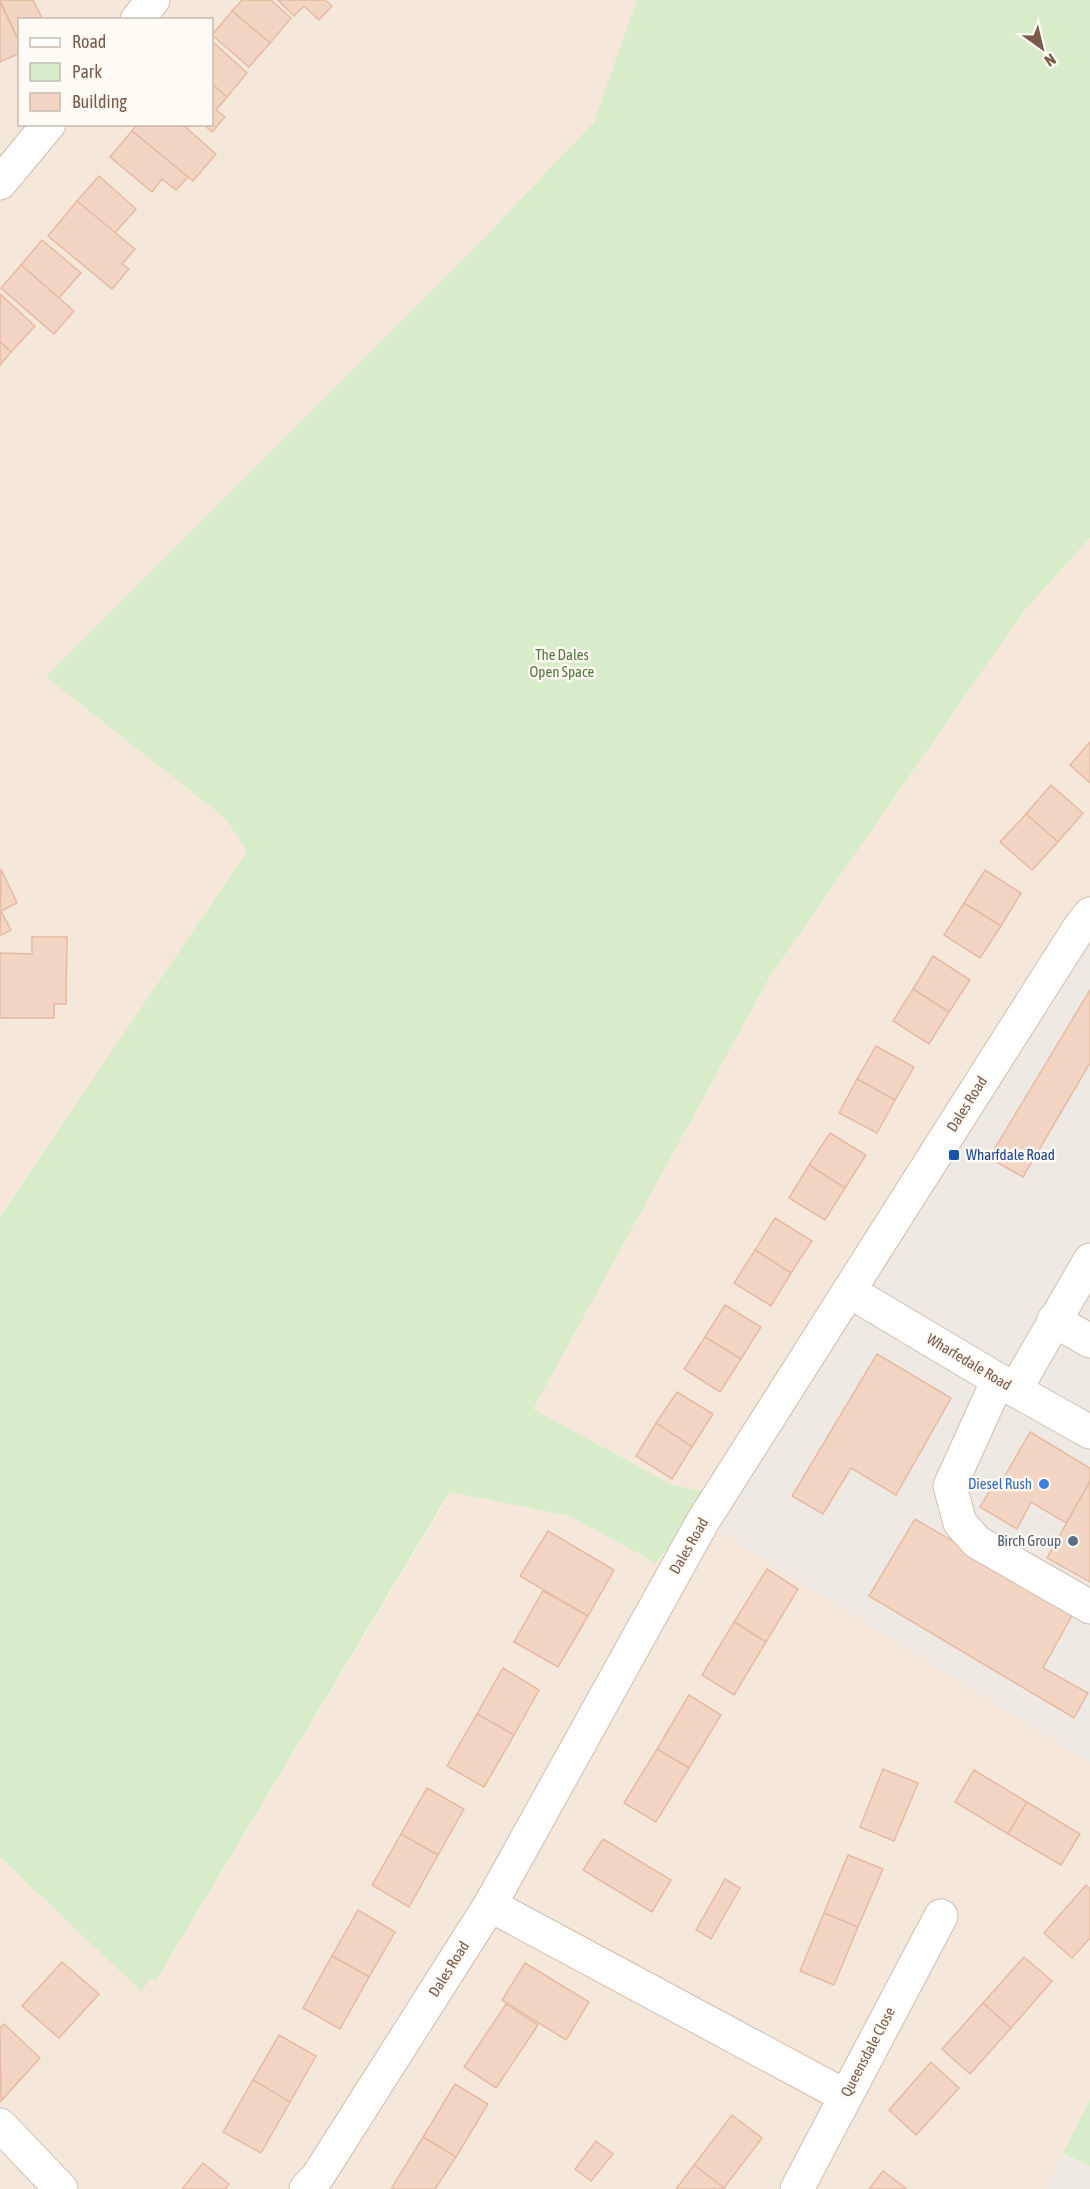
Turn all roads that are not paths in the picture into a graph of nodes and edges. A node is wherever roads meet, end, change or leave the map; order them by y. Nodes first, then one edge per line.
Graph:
1 (153, 0) edge
2 (139, 18) edge
3 (47, 126) edge
4 (2, 175) edge
5 (1090, 914) edge
6 (1090, 1260) edge
7 (849, 1291) junction
8 (1054, 1320) junction
9 (1090, 1341) edge
10 (1007, 1385) junction
11 (1090, 1432) edge
12 (1090, 1607) edge
13 (490, 1905) junction
14 (941, 1916) dead end
15 (845, 2096) junction
16 (0, 2126) edge
17 (61, 2189) edge
18 (306, 2189) edge
19 (797, 2189) edge

1 - 2 street
3 - 4 street
5 - 7 street, Dales Road
6 - 8 street
7 - 10 street, Wharfedale Road
7 - 13 street, Dales Road
8 - 9 street
8 - 10 street
10 - 11 street, Wharfedale Road
10 - 12 street
13 - 15 street
13 - 18 street, Dales Road
14 - 15 street, Queensdale Close
15 - 19 street, Queensdale Close
16 - 17 street

